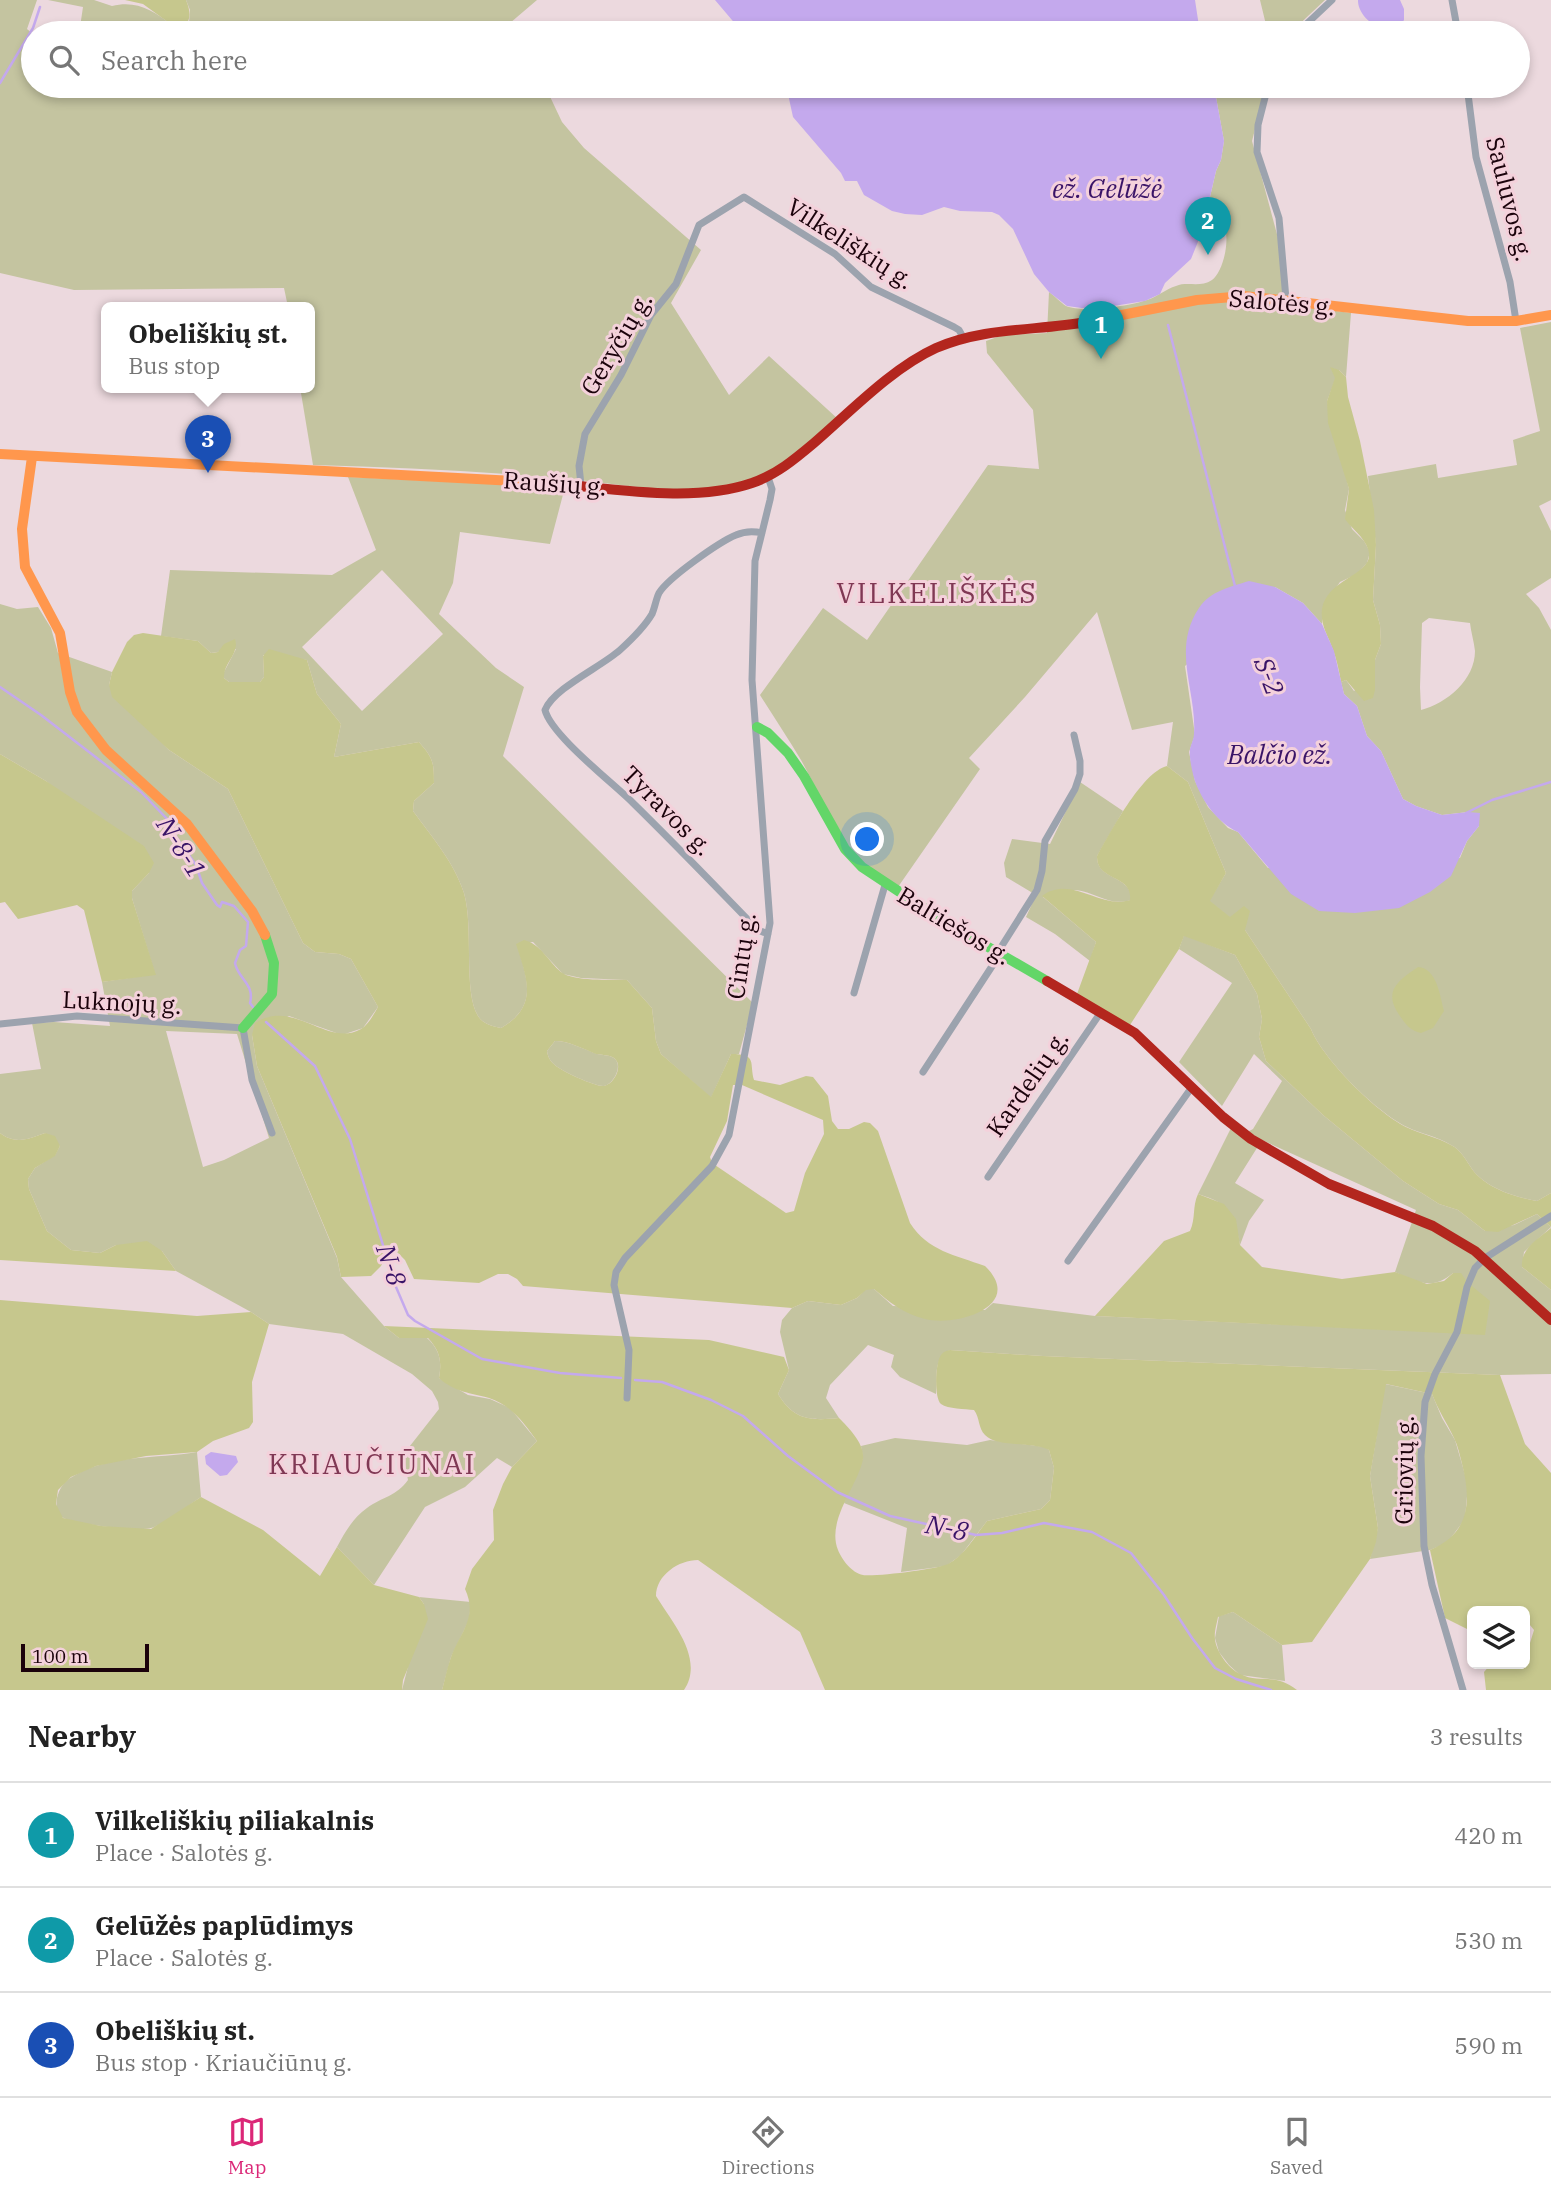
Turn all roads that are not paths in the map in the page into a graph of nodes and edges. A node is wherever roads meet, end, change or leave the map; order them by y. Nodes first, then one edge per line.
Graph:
1 (1332, 0) edge
2 (1452, 0) edge
3 (1310, 21) edge
4 (1456, 21) edge
5 (1264, 98) edge
6 (1469, 98) edge
7 (752, 201) joint
8 (1286, 299) junction
9 (1551, 315) edge
10 (1516, 321) junction
11 (963, 337) junction
12 (0, 454) edge
13 (32, 457) junction
14 (768, 477) junction
15 (581, 485) junction
16 (762, 533) junction
17 (757, 727) junction
18 (1074, 734) dead end
19 (885, 885) junction
20 (768, 934) junction
21 (999, 953) junction
22 (853, 993) dead end
23 (1101, 1012) junction
24 (0, 1024) edge
25 (243, 1028) junction
26 (923, 1072) dead end
27 (1192, 1087) junction
28 (272, 1133) dead end
29 (988, 1177) dead end
30 (1551, 1216) edge
31 (1485, 1258) junction
32 (1068, 1261) dead end
33 (1551, 1320) edge
34 (627, 1398) dead end
35 (1463, 1690) edge

1 - 3 street
2 - 4 street
5 - 8 street
6 - 10 street, Sauluvos g.
7 - 11 street, Vilkeliškių g.
7 - 15 street, Geryčių g.
8 - 10 street, Salotės g.
8 - 11 street, Salotės g.
9 - 10 street, Salotės g.
11 - 14 street, Salotės g.
12 - 13 street, Raušių g.
13 - 15 street, Raušių g.
13 - 25 street
14 - 15 street, Raušių g.
14 - 16 street, Cintų g.
16 - 17 street, Cintų g.
16 - 20 street, Tyravos g.
17 - 19 street, Baltiešos g.
17 - 20 street, Cintų g.
18 - 21 street
19 - 21 street, Baltiešos g.
19 - 22 street
20 - 34 street, Cintų g.
21 - 23 street, Baltiešos g.
21 - 26 street
23 - 27 street, Baltiešos g.
23 - 29 street, Kardelių g.
24 - 25 street, Luknojų g.
25 - 28 street
27 - 31 street, Baltiešos g.
27 - 32 street
30 - 31 street
31 - 33 street, Baltiešos g.
31 - 35 street, Griovių g.

